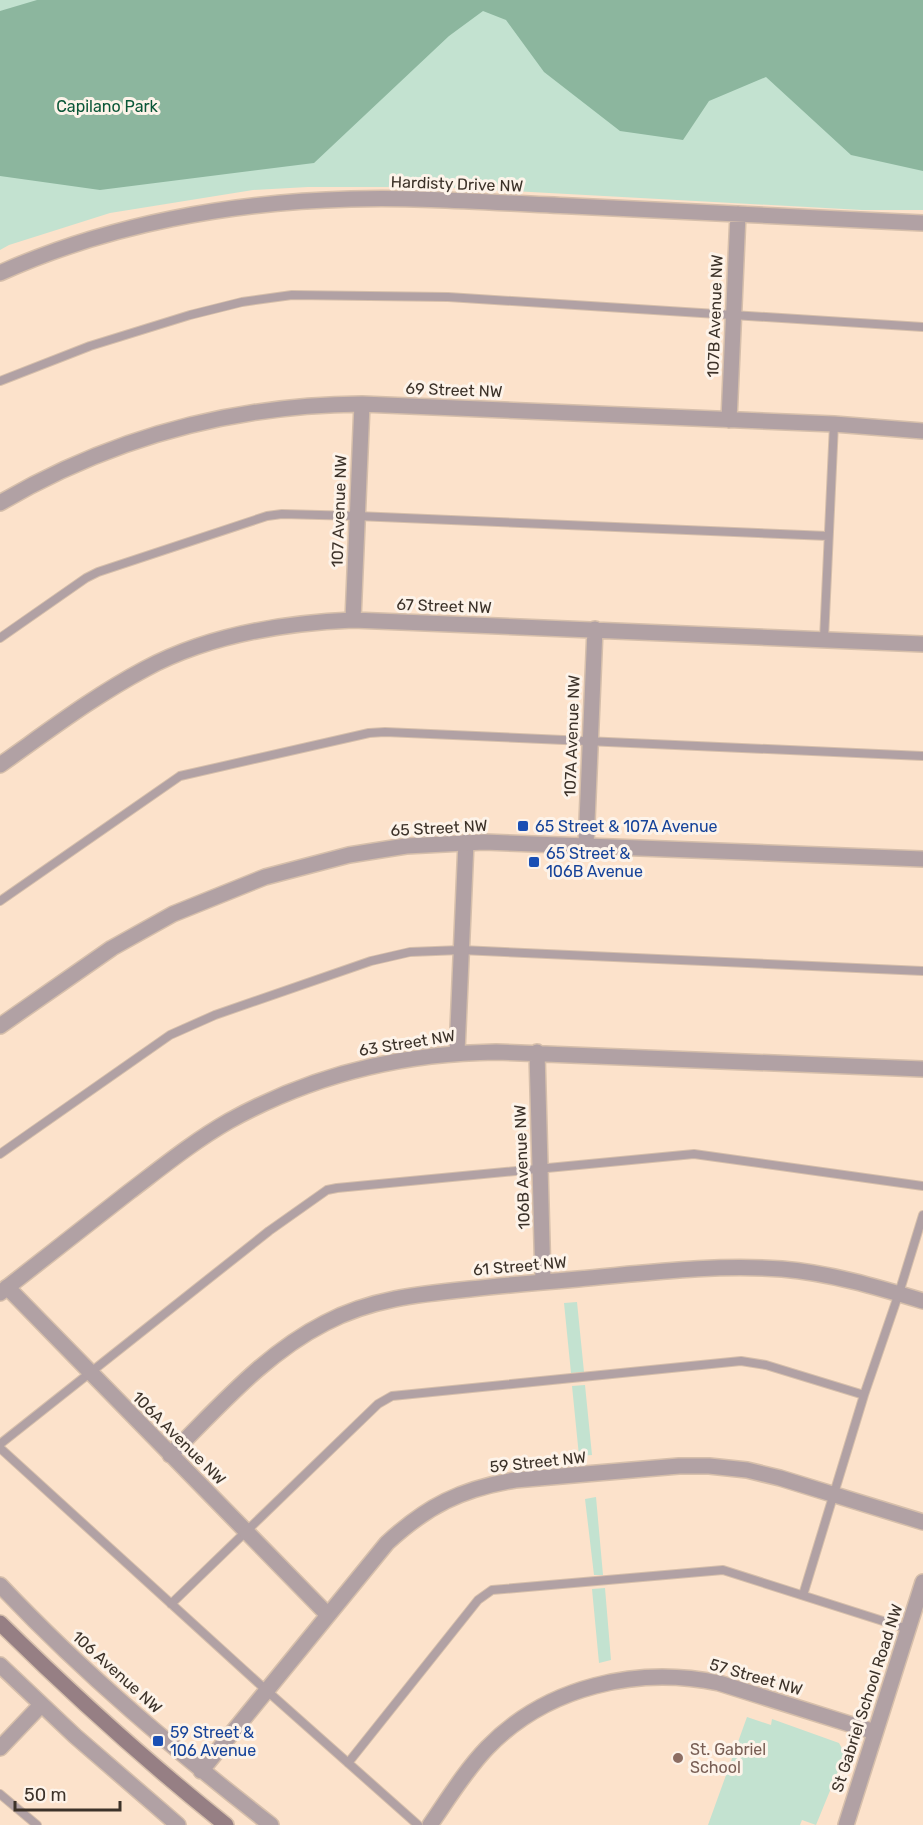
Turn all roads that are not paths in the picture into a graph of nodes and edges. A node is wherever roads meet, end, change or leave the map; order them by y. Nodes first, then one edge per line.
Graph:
1 (738, 214) junction
2 (923, 223) edge
3 (0, 273) edge
4 (734, 316) junction
5 (923, 327) edge
6 (0, 381) edge
7 (362, 404) junction
8 (729, 420) junction
9 (834, 424) junction
10 (923, 430) edge
11 (0, 503) edge
12 (357, 516) junction
13 (828, 536) junction
14 (353, 620) junction
15 (594, 629) junction
16 (0, 638) edge
17 (825, 639) junction
18 (923, 644) edge
19 (589, 741) junction
20 (923, 756) edge
21 (0, 765) edge
22 (465, 842) junction
23 (586, 845) junction
24 (923, 859) edge
25 (0, 901) edge
26 (461, 950) junction
27 (923, 971) edge
28 (0, 1026) edge
29 (457, 1052) junction
30 (537, 1052) junction
31 (923, 1069) edge
32 (0, 1154) edge
33 (539, 1169) junction
34 (923, 1186) edge
35 (923, 1215) edge
36 (543, 1281) junction
37 (4, 1290) edge
38 (899, 1293) junction
39 (923, 1301) edge
40 (89, 1372) junction
41 (864, 1395) junction
42 (0, 1446) edge
43 (170, 1455) junction
44 (834, 1494) junction
45 (923, 1522) edge
46 (246, 1531) junction
47 (923, 1582) edge
48 (0, 1585) edge
49 (803, 1595) junction
50 (171, 1604) junction
51 (327, 1614) junction
52 (0, 1623) edge
53 (908, 1629) junction
54 (0, 1665) edge
55 (266, 1690) junction
56 (41, 1705) junction
57 (875, 1732) junction
58 (0, 1748) edge
59 (348, 1763) junction
60 (201, 1771) junction
61 (0, 1794) edge
62 (37, 1825) edge
63 (178, 1825) edge
64 (226, 1825) edge
65 (271, 1825) edge
66 (418, 1825) edge
67 (430, 1825) edge
68 (846, 1825) edge

1 - 2 street, Hardisty Drive NW
1 - 3 street, Hardisty Drive NW
1 - 4 street, 107B Avenue NW
4 - 5 lane
4 - 6 lane
4 - 8 street, 107B Avenue NW
7 - 8 street, 69 Street NW
7 - 11 street, 69 Street NW
7 - 12 street, 107 Avenue NW
8 - 9 street, 69 Street NW
9 - 10 street, 69 Street NW
9 - 13 lane
12 - 13 lane
12 - 14 street, 107 Avenue NW
12 - 16 lane
13 - 17 lane
14 - 15 street, 67 Street NW
14 - 21 street, 67 Street NW
15 - 17 street, 67 Street NW
15 - 19 street, 107A Avenue NW
17 - 18 street, 67 Street NW
19 - 20 lane
19 - 23 street, 107A Avenue NW
19 - 25 lane
22 - 23 street, 65 Street NW
22 - 26 street
22 - 28 street, 65 Street NW
23 - 24 street, 65 Street NW
26 - 27 lane
26 - 29 street
26 - 32 lane
29 - 30 street, 63 Street NW
29 - 37 street, 63 Street NW
30 - 31 street, 63 Street NW
30 - 33 street, 106B Avenue NW
33 - 34 lane
33 - 36 street, 106B Avenue NW
33 - 40 lane
35 - 38 lane
36 - 38 street, 61 Street NW
36 - 43 street, 61 Street NW
37 - 40 street, 106A Avenue NW
38 - 39 street, 61 Street NW
38 - 41 lane
40 - 42 lane
40 - 43 street, 106A Avenue NW
41 - 44 lane
41 - 46 lane
42 - 50 lane
43 - 46 street, 106A Avenue NW
44 - 45 street, 59 Street NW
44 - 49 lane
44 - 51 street, 59 Street NW
46 - 50 lane
46 - 51 street, 106A Avenue NW
47 - 53 street, St Gabriel School Road NW
48 - 60 street, 106 Avenue NW
49 - 53 lane
49 - 59 lane
50 - 55 lane
51 - 55 street, 59 Street NW
52 - 64 main road
53 - 57 street, St Gabriel School Road NW
54 - 56 street
55 - 59 lane
55 - 60 street, 59 Street NW
56 - 58 street
56 - 63 street
57 - 67 street, 57 Street NW
57 - 68 street, St Gabriel School Road NW
59 - 66 lane
60 - 65 street, 106 Avenue NW
61 - 62 lane

